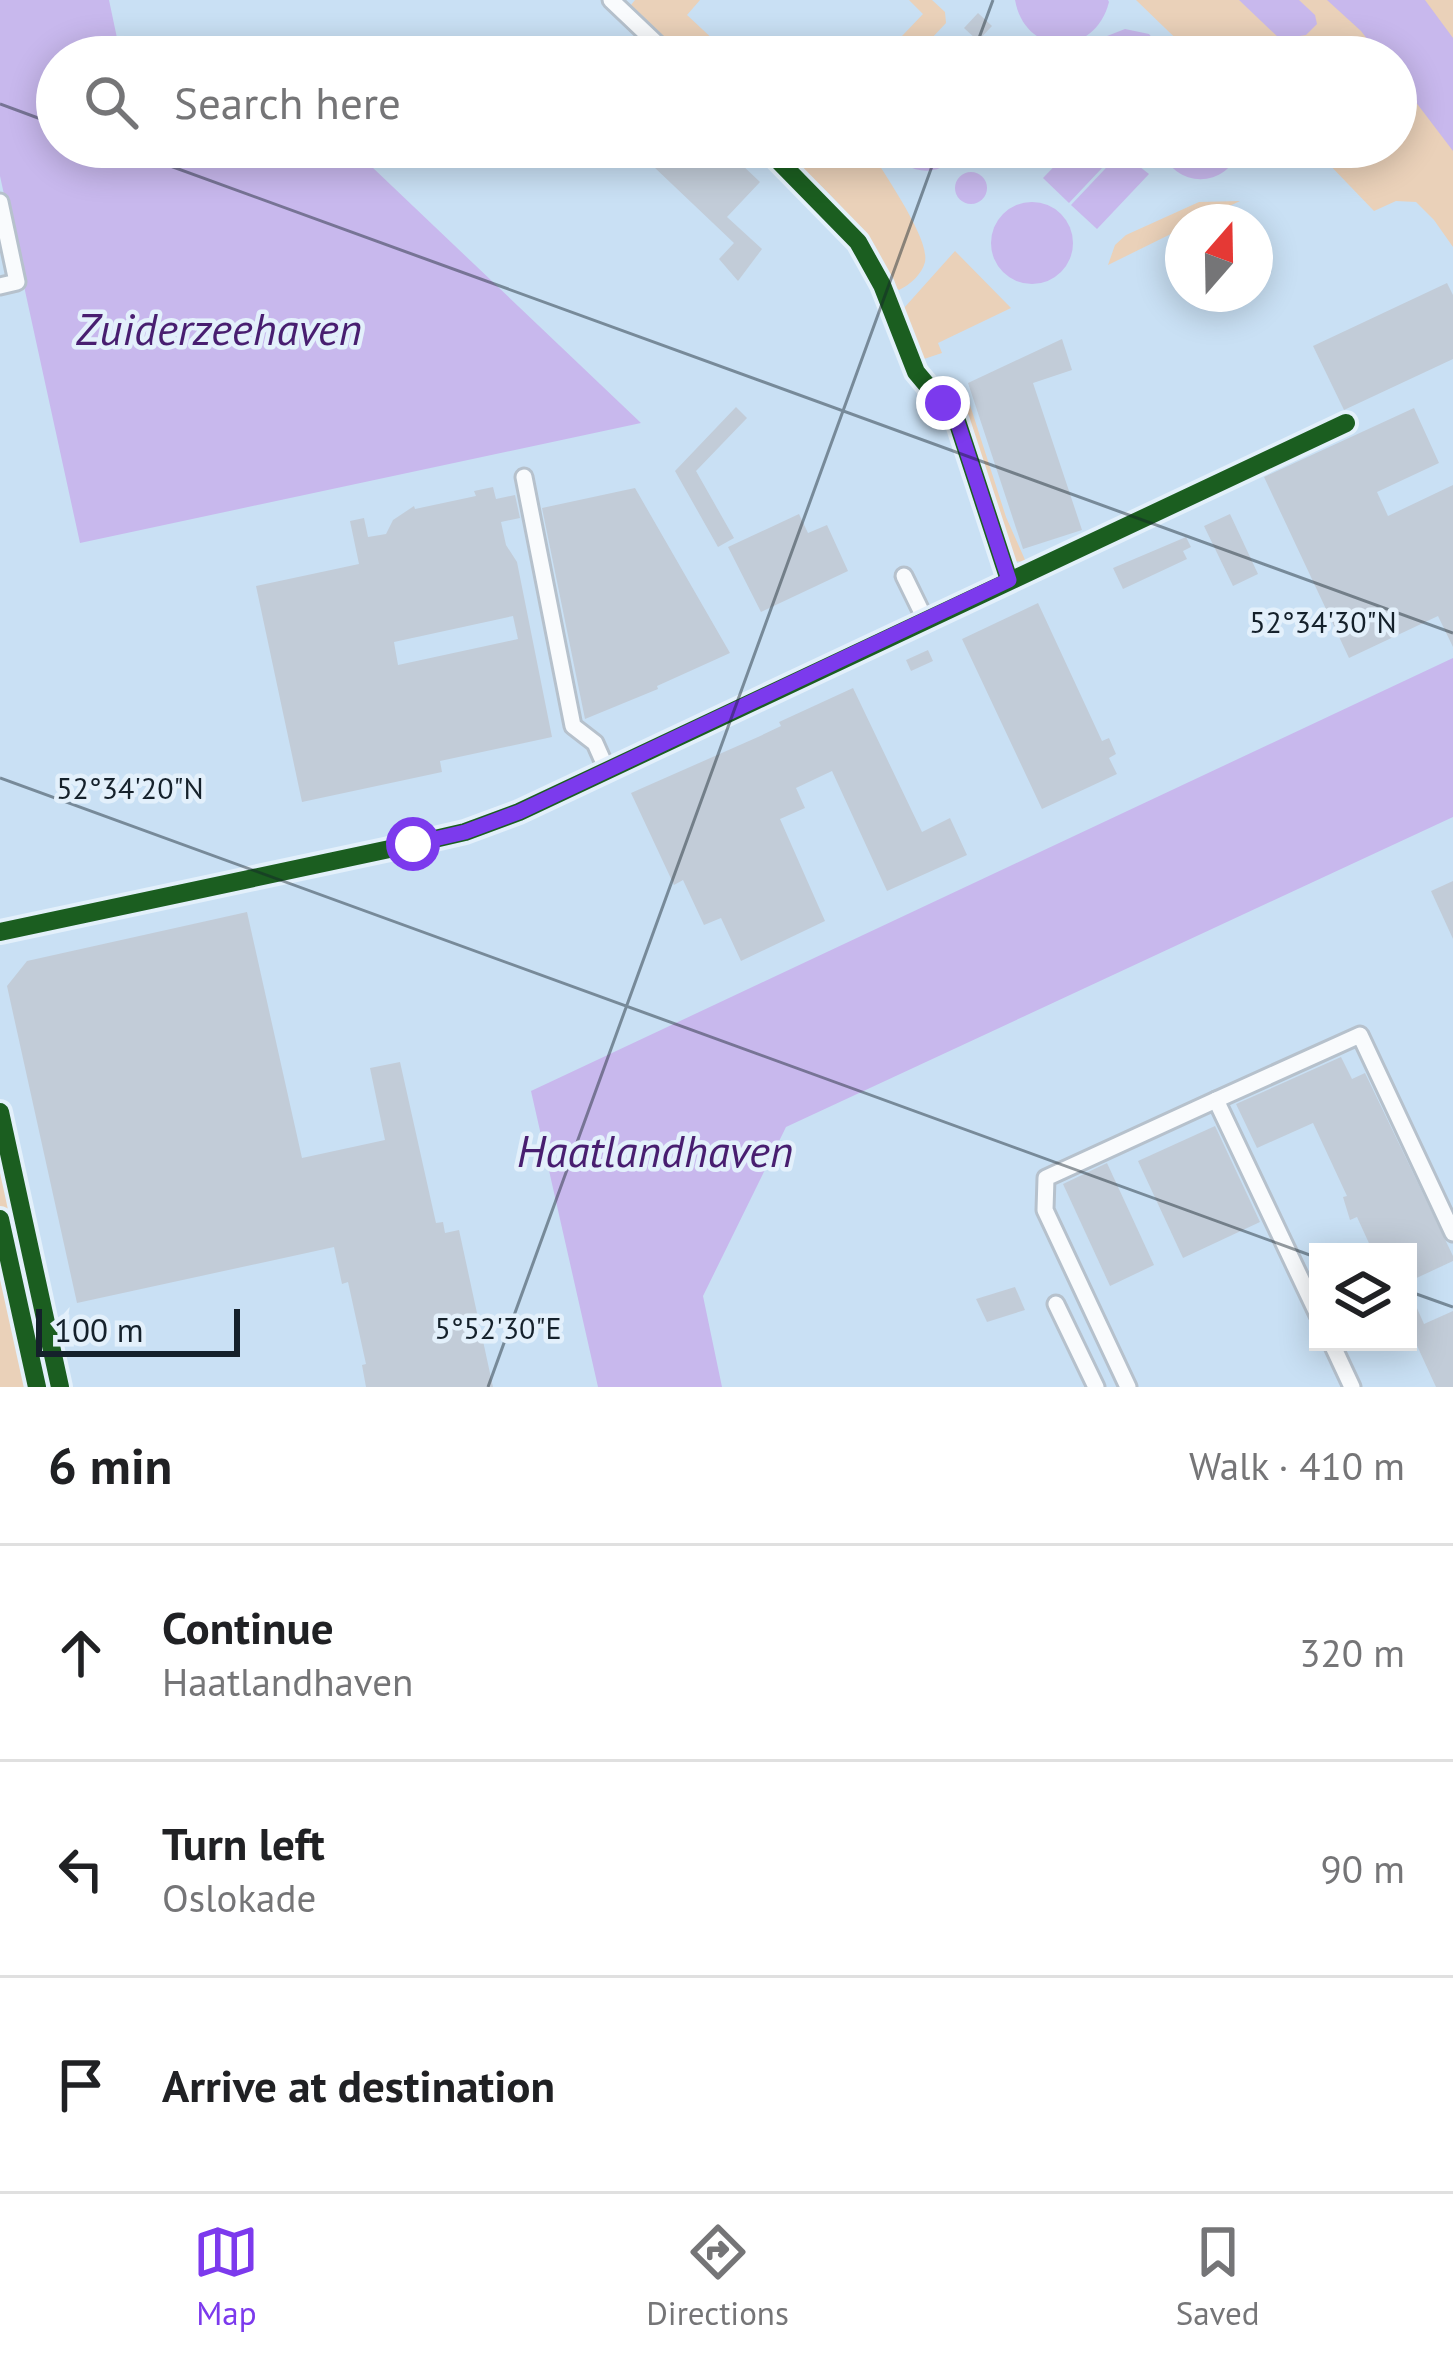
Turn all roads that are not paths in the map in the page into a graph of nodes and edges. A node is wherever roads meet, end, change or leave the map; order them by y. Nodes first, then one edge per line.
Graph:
1 (610, 0) edge
2 (648, 36) edge
3 (788, 168) edge
4 (0, 202) edge
5 (0, 286) edge
6 (1346, 422) dead end
7 (524, 477) dead end
8 (904, 576) dead end
9 (1009, 580) junction
10 (926, 619) junction
11 (607, 770) junction
12 (0, 932) edge
13 (1216, 1100) junction
14 (0, 1112) edge
15 (1453, 1233) edge
16 (1309, 1296) edge
17 (1056, 1304) dead end
18 (1335, 1351) edge
19 (60, 1387) edge
20 (1096, 1387) edge
21 (1128, 1387) edge
22 (1352, 1387) edge

1 - 2 street
3 - 9 street
4 - 5 street
6 - 9 street
7 - 11 street
8 - 10 street
9 - 10 street
10 - 11 street
11 - 12 street
13 - 15 street
13 - 16 street
13 - 21 street
14 - 19 street
17 - 20 street
18 - 22 street

